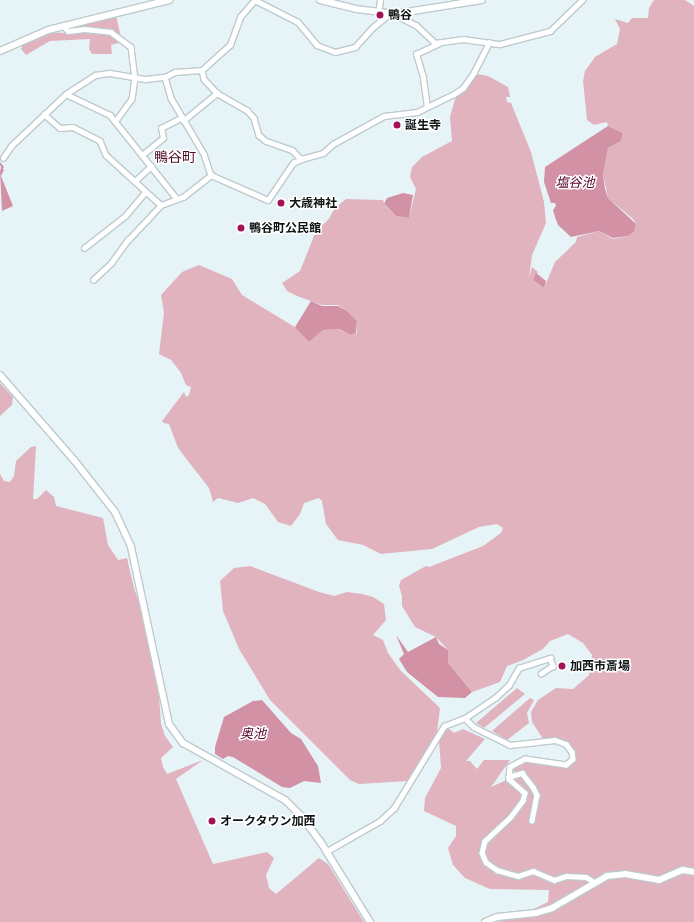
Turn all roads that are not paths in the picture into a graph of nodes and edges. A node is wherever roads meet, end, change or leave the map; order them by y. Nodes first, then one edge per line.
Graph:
1 (169, 0) edge
2 (255, 0) edge
3 (320, 0) edge
4 (380, 0) edge
5 (482, 0) edge
6 (582, 0) edge
7 (378, 13) junction
8 (392, 14) junction
9 (64, 26) junction
10 (440, 43) junction
11 (489, 43) junction
12 (0, 51) edge
13 (202, 70) junction
14 (165, 77) junction
15 (135, 78) junction
16 (218, 93) junction
17 (66, 94) junction
18 (427, 107) junction
19 (44, 114) junction
20 (182, 119) junction
21 (116, 121) junction
22 (142, 155) junction
23 (4, 158) dead end
24 (301, 158) junction
25 (151, 166) junction
26 (211, 175) junction
27 (135, 181) junction
28 (146, 192) junction
29 (177, 199) junction
30 (161, 205) junction
31 (84, 248) dead end
32 (93, 280) dead end
33 (0, 374) edge
34 (542, 674) dead end
35 (465, 718) junction
36 (508, 776) junction
37 (532, 821) dead end
38 (327, 851) junction
39 (694, 872) edge
40 (594, 882) junction
41 (370, 922) edge
42 (485, 922) edge

1 - 9 street
2 - 8 street
2 - 13 street
3 - 7 street
4 - 7 street
5 - 8 street
6 - 11 street
7 - 8 street
8 - 10 street
9 - 12 street
9 - 15 street
10 - 11 street
10 - 18 street
11 - 18 street
13 - 14 street
13 - 16 street
14 - 15 street
14 - 20 street
15 - 17 street
15 - 21 street
16 - 20 street
16 - 24 street
17 - 19 street
17 - 21 street
18 - 24 street
19 - 23 street
19 - 27 street
20 - 22 street
20 - 26 street
21 - 22 street
22 - 25 street
24 - 26 street
25 - 27 street
25 - 29 street
26 - 29 street
27 - 28 street
28 - 30 street
28 - 31 street
29 - 30 street
30 - 32 street
33 - 38 street
34 - 35 street
35 - 36 street
35 - 38 street
36 - 37 street
36 - 40 street
38 - 41 street
39 - 40 street
40 - 42 street

